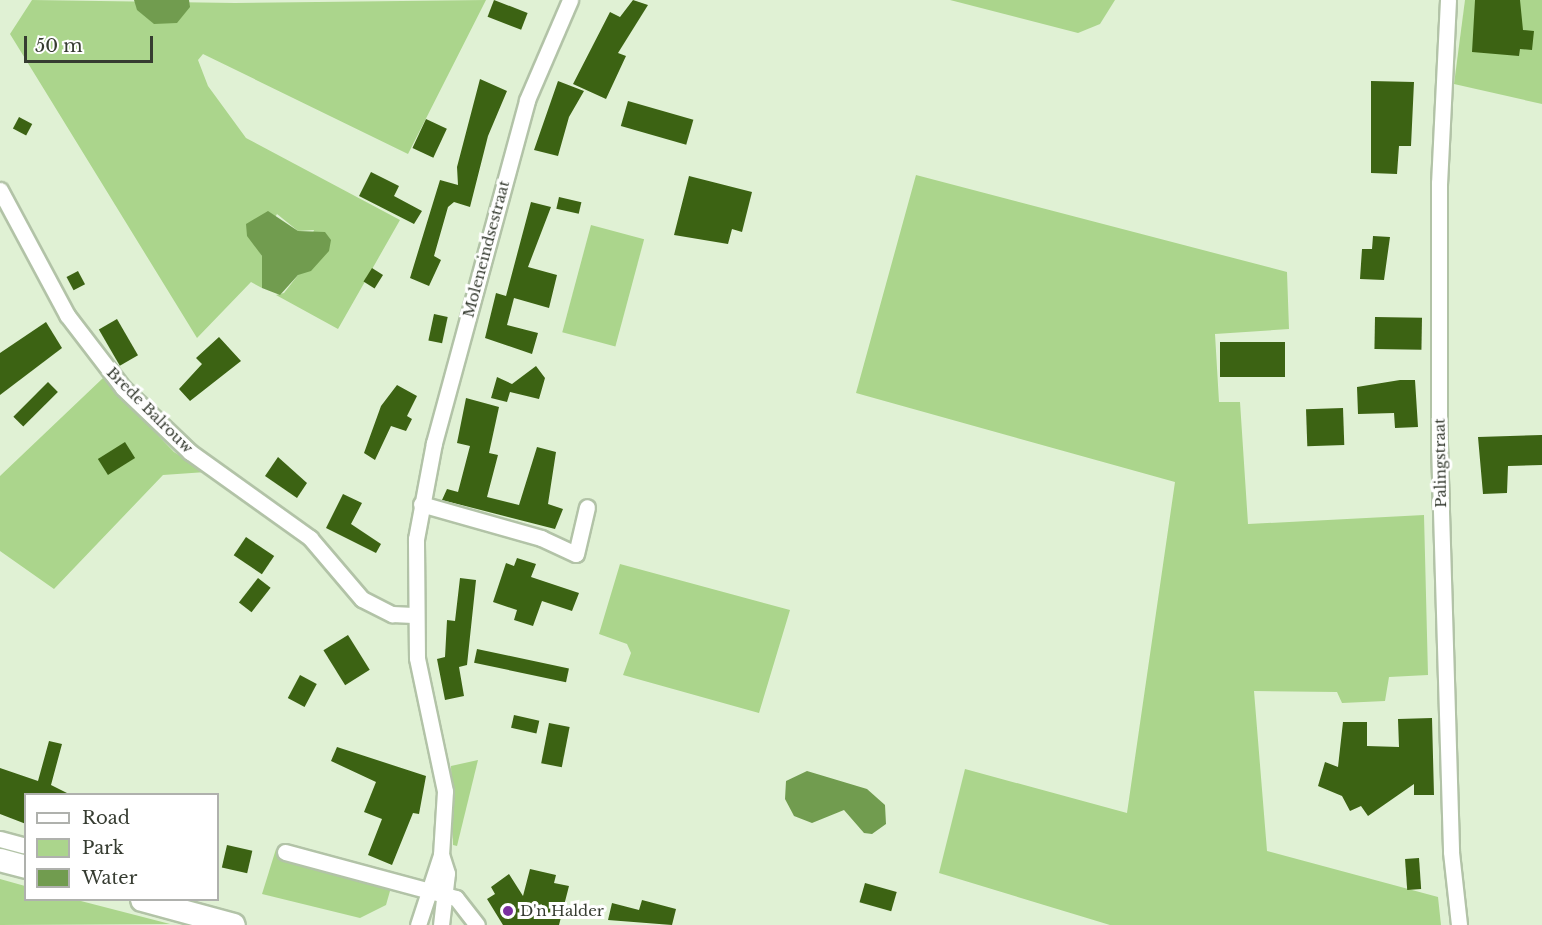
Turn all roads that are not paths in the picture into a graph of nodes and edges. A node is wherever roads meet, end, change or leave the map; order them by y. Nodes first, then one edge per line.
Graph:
1 (570, 0) edge
2 (1448, 0) edge
3 (0, 190) edge
4 (421, 504) junction
5 (587, 507) dead end
6 (413, 615) junction
7 (0, 839) edge
8 (285, 852) dead end
9 (24, 856) edge
10 (0, 860) edge
11 (436, 892) junction
12 (146, 901) edge
13 (234, 925) edge
14 (418, 925) edge
15 (441, 925) edge
16 (477, 925) edge
17 (1459, 925) edge

1 - 4 street, Moleneindsestraat
2 - 17 street, Palingstraat
3 - 6 street, Brede Balrouw
4 - 5 street
4 - 6 street, Moleneindsestraat
6 - 11 street, Moleneindsestraat
7 - 9 street
8 - 11 street
9 - 10 main road
11 - 14 street, Moleneindsestraat
11 - 15 street, Moleneindsestraat
11 - 16 street
12 - 13 main road

